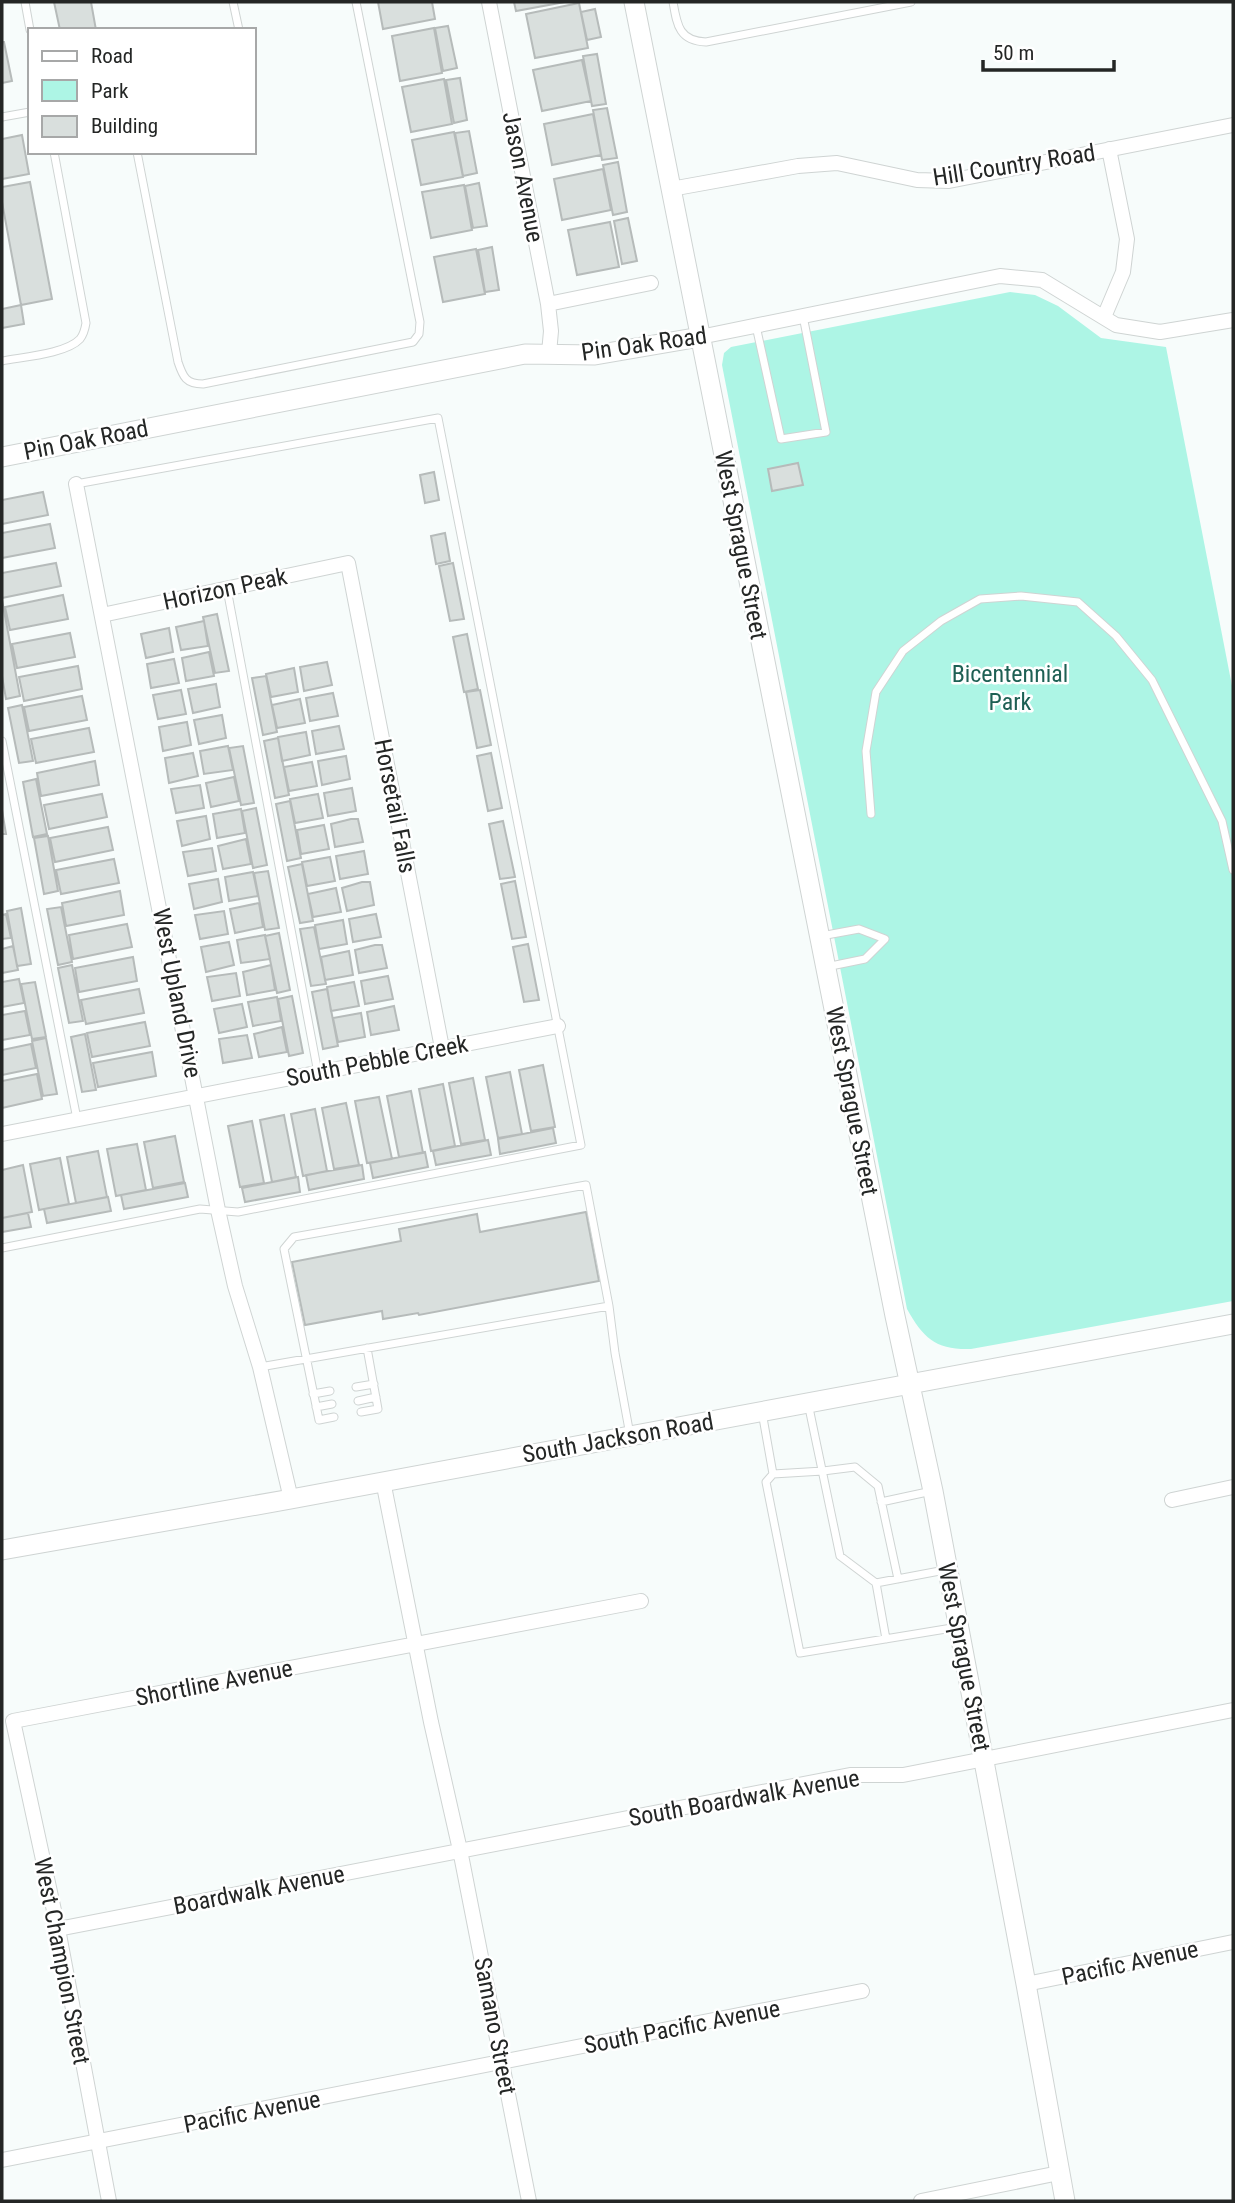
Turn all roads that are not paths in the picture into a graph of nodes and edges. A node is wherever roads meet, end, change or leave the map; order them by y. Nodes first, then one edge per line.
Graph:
1 (25, 2) edge
2 (233, 2) edge
3 (356, 2) edge
4 (489, 2) edge
5 (634, 2) edge
6 (673, 2) edge
7 (911, 2) edge
8 (30, 28) edge
9 (239, 28) edge
10 (28, 112) edge
11 (2, 117) edge
12 (1233, 125) edge
13 (1109, 149) junction
14 (54, 154) edge
15 (137, 154) edge
16 (671, 189) junction
17 (650, 283) dead end
18 (548, 304) junction
19 (803, 316) junction
20 (1104, 317) junction
21 (1233, 320) edge
22 (756, 326) junction
23 (700, 337) junction
24 (549, 353) junction
25 (2, 361) edge
26 (2, 457) edge
27 (76, 484) joint
28 (348, 563) joint
29 (227, 589) junction
30 (102, 615) junction
31 (2, 741) edge
32 (871, 814) dead end
33 (1233, 870) edge
34 (819, 937) junction
35 (825, 967) junction
36 (558, 1026) junction
37 (442, 1048) junction
38 (318, 1073) junction
39 (197, 1096) junction
40 (77, 1119) junction
41 (2, 1134) edge
42 (218, 1210) junction
43 (2, 1248) edge
44 (609, 1306) junction
45 (1233, 1324) edge
46 (367, 1348) junction
47 (306, 1359) junction
48 (260, 1367) junction
49 (374, 1384) junction
50 (908, 1384) junction
51 (356, 1387) dead end
52 (330, 1391) dead end
53 (313, 1394) junction
54 (376, 1397) junction
55 (358, 1401) dead end
56 (808, 1403) junction
57 (332, 1404) dead end
58 (316, 1407) junction
59 (762, 1411) junction
60 (361, 1412) dead end
61 (334, 1417) dead end
62 (630, 1435) junction
63 (823, 1471) junction
64 (773, 1474) junction
65 (383, 1481) junction
66 (1233, 1487) edge
67 (933, 1491) junction
68 (291, 1499) junction
69 (1171, 1500) dead end
70 (881, 1502) junction
71 (2, 1550) edge
72 (947, 1569) junction
73 (898, 1579) junction
74 (876, 1583) junction
75 (640, 1601) dead end
76 (958, 1627) junction
77 (886, 1639) junction
78 (415, 1645) junction
79 (1233, 1710) edge
80 (13, 1721) joint
81 (983, 1760) junction
82 (460, 1850) junction
83 (58, 1929) junction
84 (1233, 1942) edge
85 (1026, 1984) junction
86 (862, 1991) dead end
87 (502, 2063) junction
88 (97, 2143) junction
89 (2, 2160) edge
90 (1059, 2173) junction
91 (109, 2201) edge
92 (529, 2201) edge
93 (921, 2201) edge
94 (1065, 2201) edge

1 - 8 lane
2 - 9 lane
3 - 15 lane
4 - 18 street, Jason Avenue
5 - 16 street, West Sprague Street
6 - 7 lane
10 - 11 lane
12 - 13 street, Hill Country Road
13 - 16 street, Hill Country Road
13 - 20 street
14 - 25 lane
16 - 23 street, West Sprague Street
17 - 18 street
18 - 24 street, Jason Avenue
19 - 20 street, Pin Oak Road
19 - 22 street, Pin Oak Road
19 - 22 lane
20 - 21 street, Pin Oak Road
22 - 23 street, Pin Oak Road
23 - 24 street, Pin Oak Road
23 - 34 street, West Sprague Street
24 - 26 street, Pin Oak Road
27 - 30 street, West Upland Drive
27 - 36 lane
28 - 29 street, Horizon Peak
28 - 37 street, Horsetail Falls
29 - 30 street, Horizon Peak
29 - 38 lane
30 - 39 street, West Upland Drive
31 - 40 lane
32 - 33 lane
34 - 35 street, West Sprague Street
34 - 35 lane
35 - 50 street, West Sprague Street
36 - 37 street, South Pebble Creek
36 - 42 lane
37 - 38 street, South Pebble Creek
38 - 39 street, South Pebble Creek
39 - 40 street, South Pebble Creek
39 - 42 street, West Upland Drive
40 - 41 street, South Pebble Creek
42 - 43 lane
42 - 48 street, West Upland Drive
44 - 46 lane
44 - 47 lane
44 - 62 lane
45 - 50 street, South Jackson Road
46 - 47 lane
46 - 49 lane
47 - 48 lane
47 - 53 lane
48 - 68 street, West Upland Drive
49 - 51 lane
49 - 54 lane
50 - 56 street, South Jackson Road
50 - 67 street, West Sprague Street
52 - 53 lane
53 - 58 lane
54 - 55 lane
54 - 60 lane
56 - 59 street, South Jackson Road
56 - 63 lane
57 - 58 lane
58 - 61 lane
59 - 62 street, South Jackson Road
59 - 64 lane
62 - 65 street, South Jackson Road
63 - 64 lane
63 - 70 lane
63 - 74 lane
64 - 77 lane
65 - 68 street, South Jackson Road
65 - 78 street, Samano Street
66 - 69 street
67 - 70 lane
67 - 72 street, West Sprague Street
68 - 71 street, South Jackson Road
70 - 73 lane
72 - 73 lane
72 - 76 street, West Sprague Street
73 - 74 lane
74 - 77 lane
75 - 78 street, Shortline Avenue
76 - 77 lane
76 - 81 street, West Sprague Street
78 - 80 street, Shortline Avenue
78 - 82 street, Samano Street
79 - 81 street, South Boardwalk Avenue
80 - 83 street, West Champion Street
81 - 82 street, South Boardwalk Avenue
81 - 85 street, West Sprague Street
82 - 83 street, Boardwalk Avenue
82 - 87 street, Samano Street
83 - 88 street, West Champion Street
84 - 85 street, Pacific Avenue
85 - 90 street, West Sprague Street
86 - 87 street, South Pacific Avenue
87 - 88 street, Pacific Avenue
87 - 92 street, Samano Street
88 - 89 street, Pacific Avenue
88 - 91 street, West Champion Street
90 - 93 street
90 - 94 street, West Sprague Street

